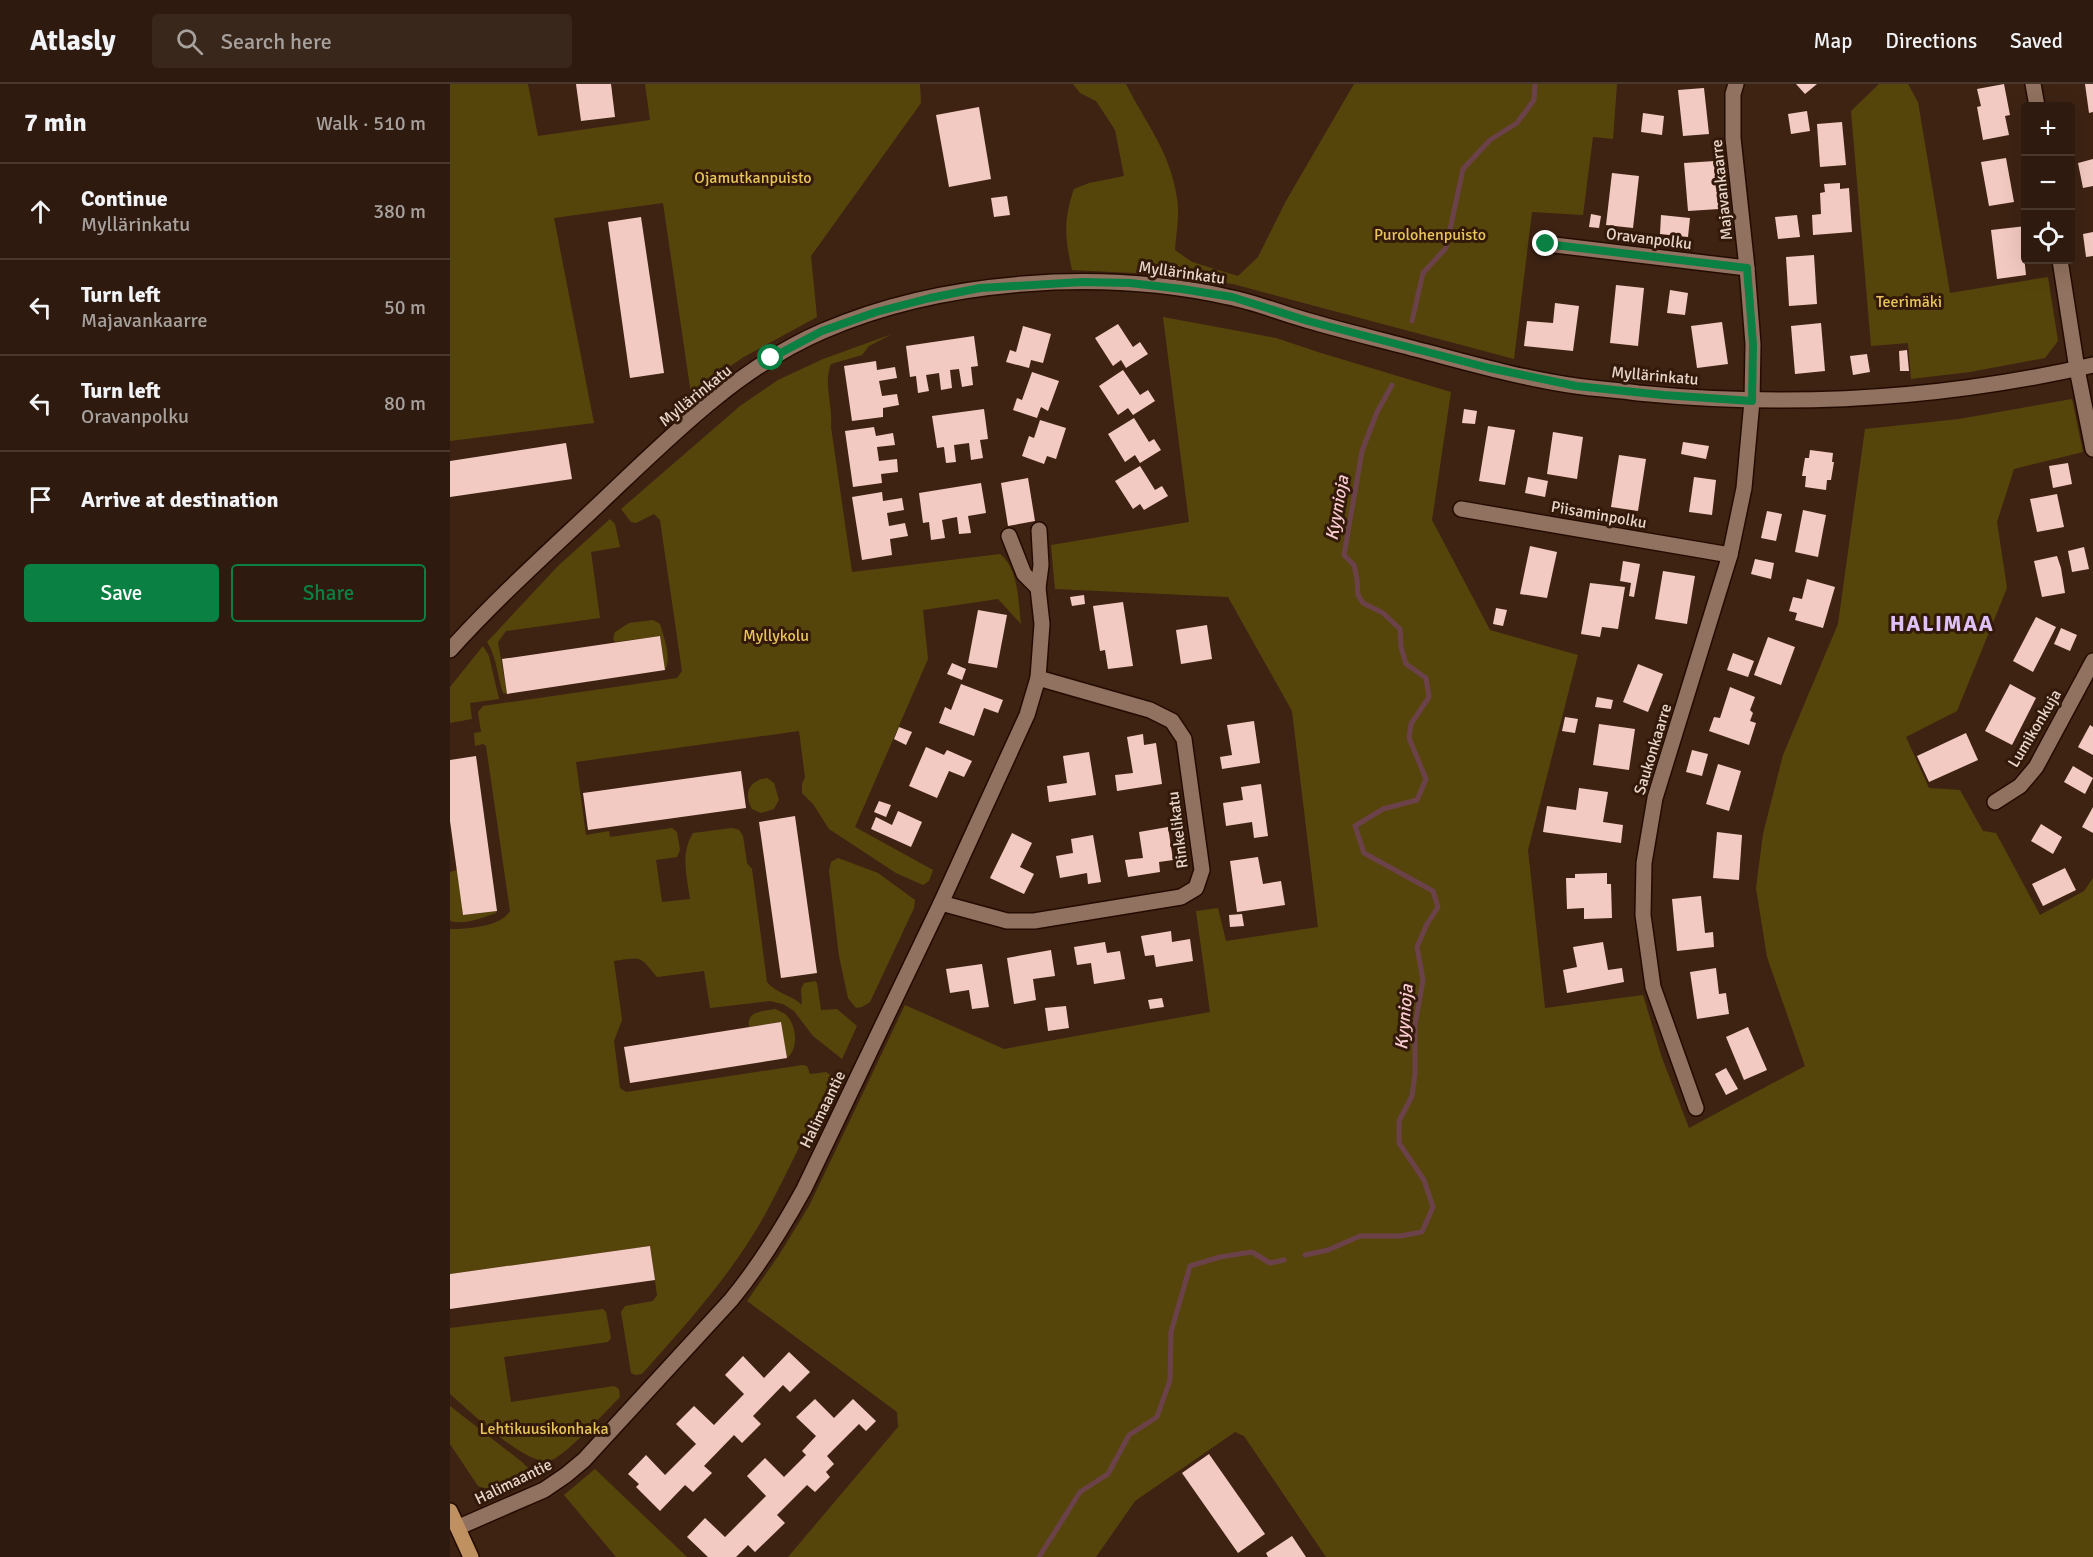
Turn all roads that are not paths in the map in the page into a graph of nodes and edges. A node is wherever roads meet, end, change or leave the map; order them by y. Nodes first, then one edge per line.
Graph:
1 (1736, 84) edge
2 (2033, 84) edge
3 (2036, 102) edge
4 (1546, 244) dead end
5 (2062, 264) edge
6 (1747, 268) junction
7 (2093, 365) edge
8 (2077, 369) junction
9 (1752, 401) junction
10 (2093, 449) edge
11 (1461, 508) dead end
12 (1039, 530) dead end
13 (1009, 536) dead end
14 (1730, 555) junction
15 (1038, 588) junction
16 (450, 650) edge
17 (2093, 662) edge
18 (1038, 678) junction
19 (1995, 802) dead end
20 (941, 903) junction
21 (1696, 1108) dead end
22 (450, 1511) edge
23 (459, 1527) junction
24 (471, 1557) edge

1 - 6 street, Majavankaarre
2 - 3 street
4 - 6 street, Oravanpolku
5 - 8 street
6 - 9 street, Majavankaarre
7 - 8 street, Myllärinkatu
8 - 9 street, Myllärinkatu
8 - 10 street
9 - 14 street, Saukonkaarre
9 - 16 street, Myllärinkatu
11 - 14 street, Piisaminpolku
12 - 15 street, Halimaantie
13 - 15 street
14 - 21 street, Saukonkaarre
15 - 18 street, Halimaantie
17 - 19 street, Lumikonkuja
18 - 20 street, Halimaantie
18 - 20 street, Rinkelikatu
20 - 23 street, Halimaantie
22 - 23 main road
23 - 24 main road

